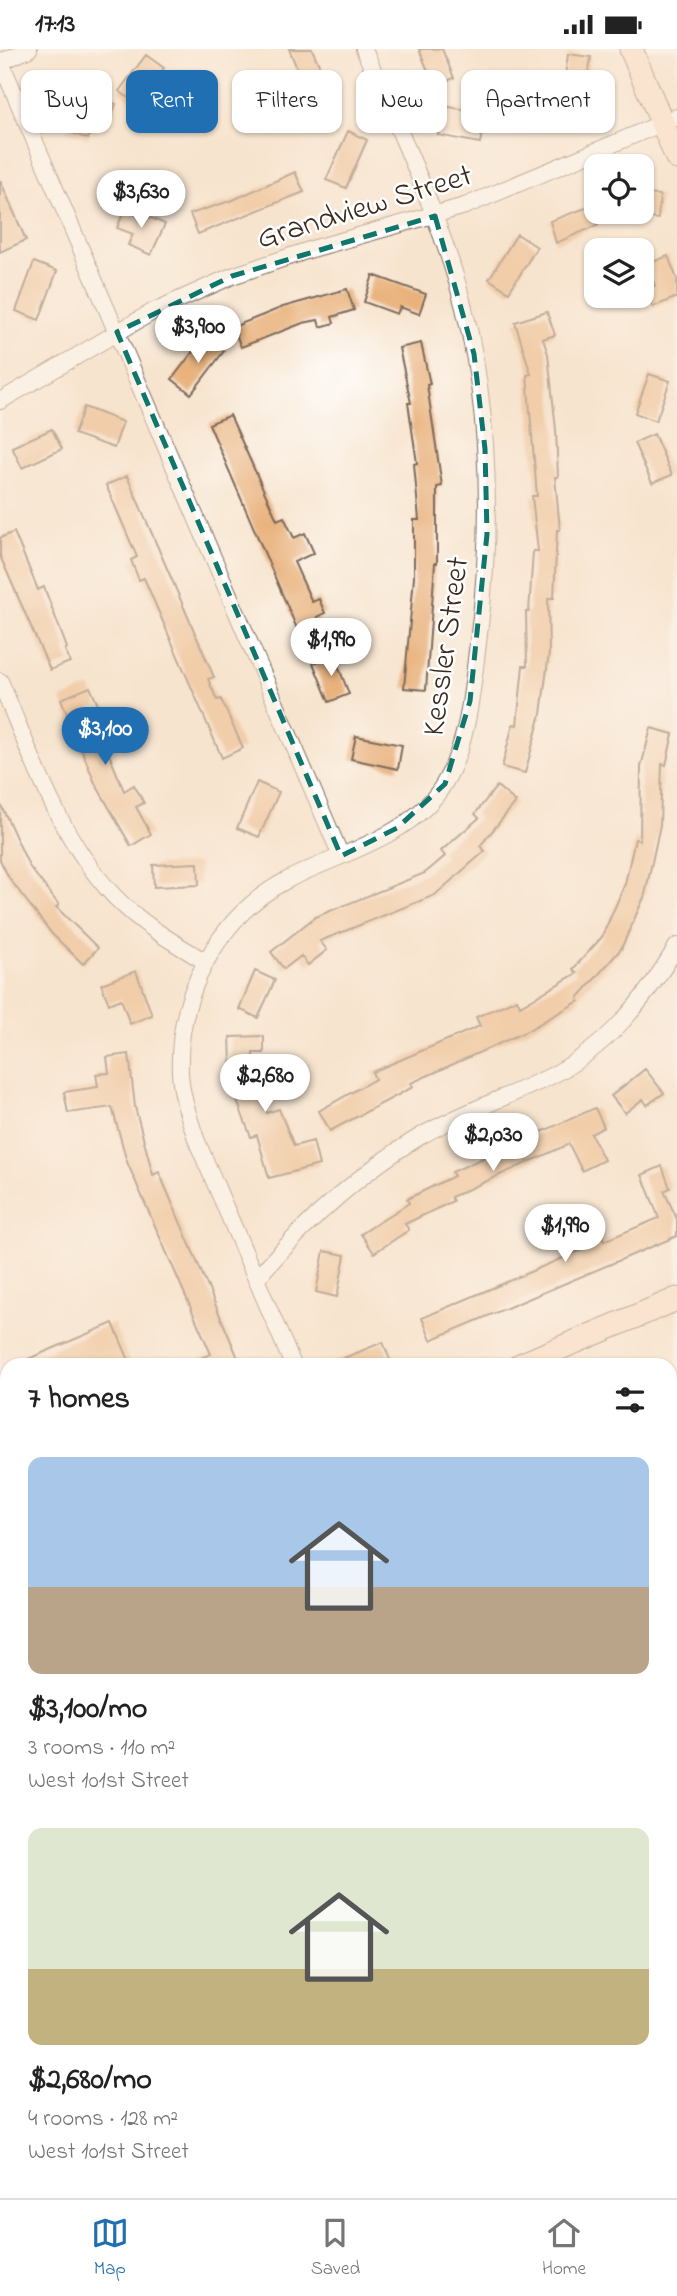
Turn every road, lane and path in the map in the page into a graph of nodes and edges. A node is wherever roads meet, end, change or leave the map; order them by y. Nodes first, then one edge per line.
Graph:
1 (29, 49) edge
2 (364, 49) edge
3 (631, 49) edge
4 (0, 61) edge
5 (670, 120) edge
6 (677, 157) edge
7 (435, 216) junction
8 (117, 332) junction
9 (0, 401) edge
10 (0, 681) edge
11 (341, 856) junction
12 (677, 946) edge
13 (206, 962) junction
14 (256, 1279) junction
15 (677, 1299) edge
16 (289, 1358) edge
17 (537, 1358) edge

1 - 4 street
2 - 7 street, Kessler Street
3 - 5 main road
4 - 8 street
5 - 6 main road
5 - 7 street, Grandview Street
7 - 8 street, Grandview Street
7 - 11 street, Kessler Street
8 - 9 street, Grandview Street
8 - 11 street
10 - 13 street
11 - 13 street, Kessler Street
12 - 14 street
13 - 14 street, Kessler Street
14 - 16 street, Kessler Street
15 - 17 main road

